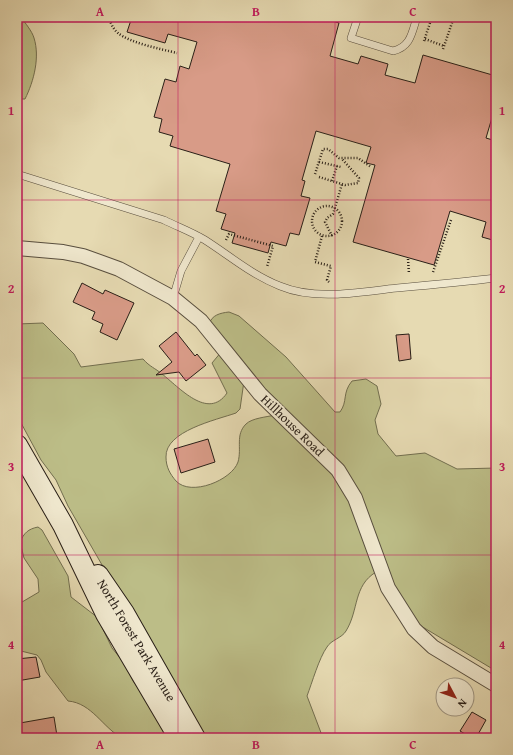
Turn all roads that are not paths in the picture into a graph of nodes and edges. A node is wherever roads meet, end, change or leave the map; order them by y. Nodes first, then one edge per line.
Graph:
1 (358, 17) edge
2 (417, 17) edge
3 (17, 174) edge
4 (199, 237) junction
5 (17, 248) edge
6 (496, 278) edge
7 (173, 298) junction
8 (17, 445) edge
9 (63, 525) junction
10 (496, 685) edge
11 (179, 738) edge
12 (195, 738) edge

1 - 2 lane
3 - 4 lane
4 - 6 lane
4 - 7 lane
5 - 7 street, Hillhouse Road
7 - 10 street, Hillhouse Road
8 - 9 main road, North Forest Park Avenue
9 - 11 main road, North Forest Park Avenue
9 - 12 main road, North Forest Park Avenue

